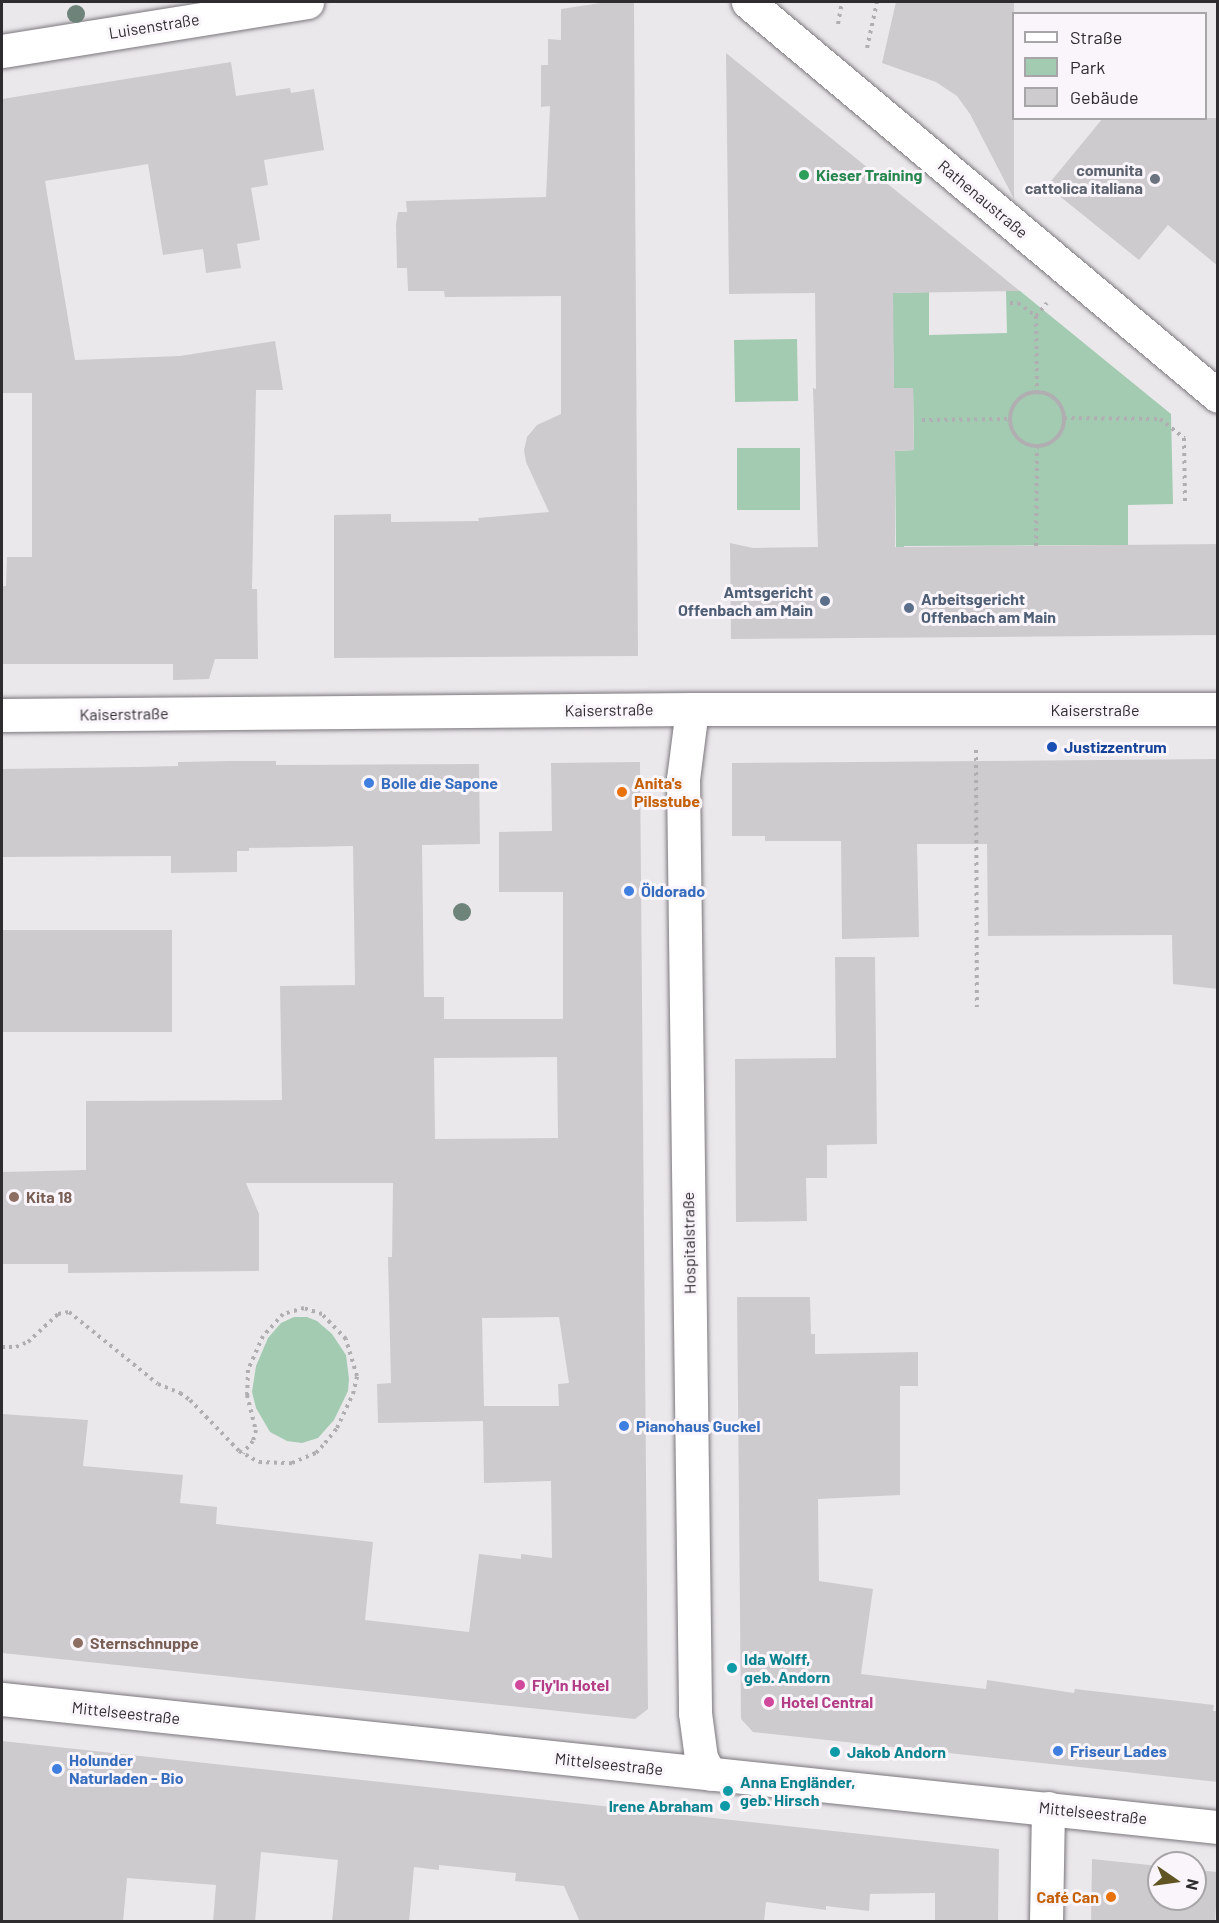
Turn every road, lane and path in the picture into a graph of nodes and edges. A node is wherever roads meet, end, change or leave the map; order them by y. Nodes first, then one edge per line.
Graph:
1 (307, 2) edge
2 (748, 2) edge
3 (842, 2) edge
4 (877, 2) edge
5 (838, 25) dead end
6 (2, 51) edge
7 (865, 55) dead end
8 (1010, 303) dead end
9 (1047, 303) dead end
10 (1036, 316) junction
11 (1037, 392) junction
12 (1218, 396) edge
13 (1064, 418) junction
14 (1011, 419) junction
15 (922, 420) dead end
16 (1037, 446) junction
17 (1185, 503) dead end
18 (1036, 546) dead end
19 (692, 709) junction
20 (1218, 709) edge
21 (975, 710) junction
22 (2, 715) edge
23 (977, 1007) dead end
24 (2, 1347) edge
25 (243, 1453) junction
26 (2, 1699) edge
27 (710, 1774) junction
28 (1048, 1808) junction
29 (1218, 1827) edge
30 (1046, 1922) edge

1 - 6 street, Luisenstraße
2 - 12 street, Rathenaustraße
3 - 5 path
4 - 7 path
8 - 10 path
9 - 10 path
10 - 11 path
11 - 13 path
11 - 14 path
13 - 16 path
13 - 17 path
14 - 15 path
14 - 16 path
16 - 18 path
19 - 21 street, Kaiserstraße
19 - 22 street, Kaiserstraße
19 - 27 street, Hospitalstraße
20 - 21 street, Kaiserstraße
21 - 23 path
24 - 25 path
25 - 25 path
26 - 27 street, Mittelseestraße
27 - 28 street, Mittelseestraße
28 - 29 street, Mittelseestraße
28 - 30 street

